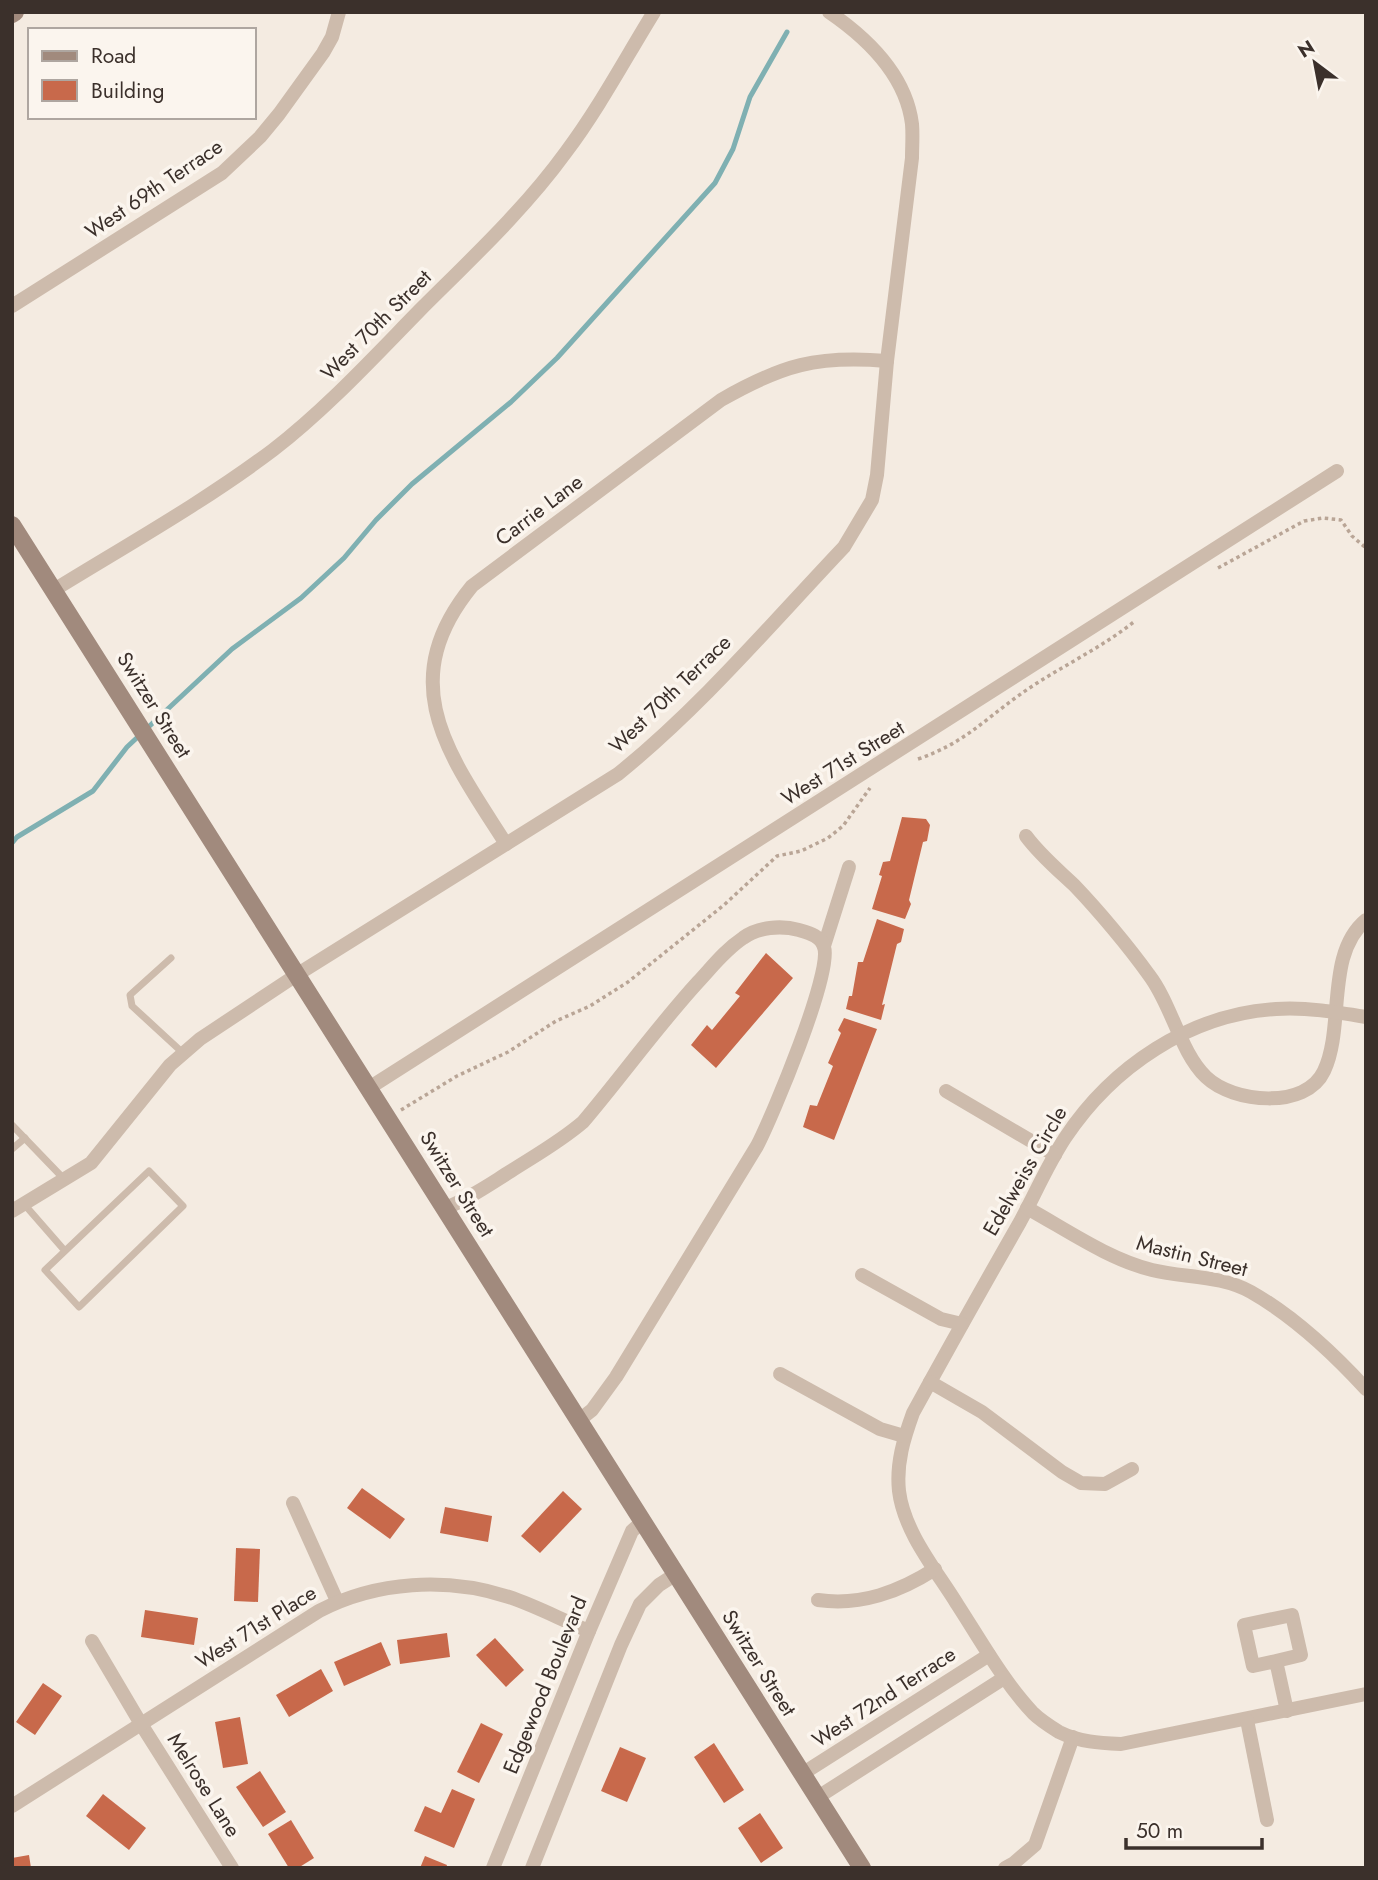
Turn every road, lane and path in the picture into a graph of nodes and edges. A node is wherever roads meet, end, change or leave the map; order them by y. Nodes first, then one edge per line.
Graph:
1 (339, 12) edge
2 (654, 12) edge
3 (830, 12) edge
4 (12, 306) edge
5 (887, 361) junction
6 (1337, 471) dead end
7 (12, 525) edge
8 (1366, 548) edge
9 (1210, 572) dead end
10 (54, 590) junction
11 (1137, 619) dead end
12 (908, 762) dead end
13 (879, 782) dead end
14 (1026, 836) dead end
15 (506, 844) junction
16 (849, 867) dead end
17 (1366, 920) edge
18 (824, 946) junction
19 (171, 958) dead end
20 (298, 974) junction
21 (1335, 1012) junction
22 (1366, 1017) edge
23 (1181, 1034) junction
24 (184, 1053) junction
25 (369, 1088) junction
26 (946, 1091) dead end
27 (400, 1110) dead end
28 (12, 1125) edge
29 (25, 1138) junction
30 (12, 1149) edge
31 (1055, 1155) junction
32 (64, 1179) junction
33 (18, 1207) edge
34 (445, 1208) junction
35 (1027, 1209) junction
36 (65, 1251) junction
37 (862, 1275) dead end
38 (962, 1324) junction
39 (780, 1374) dead end
40 (930, 1382) junction
41 (1366, 1389) edge
42 (579, 1421) junction
43 (904, 1436) junction
44 (1132, 1469) dead end
45 (293, 1503) dead end
46 (642, 1522) junction
47 (935, 1569) junction
48 (676, 1574) junction
49 (818, 1600) dead end
50 (337, 1601) junction
51 (589, 1631) junction
52 (92, 1641) dead end
53 (989, 1655) junction
54 (1276, 1661) junction
55 (1004, 1678) junction
56 (1365, 1696) edge
57 (1287, 1711) junction
58 (1247, 1720) junction
59 (141, 1724) junction
60 (1073, 1737) junction
61 (802, 1774) junction
62 (818, 1797) junction
63 (12, 1806) edge
64 (1268, 1820) dead end
65 (232, 1868) edge
66 (493, 1868) edge
67 (532, 1868) edge
68 (862, 1868) edge
69 (1005, 1868) edge

1 - 4 street, West 69th Terrace
2 - 10 street, West 70th Street
3 - 5 street, West 70th Terrace
5 - 15 street, West 70th Terrace
5 - 15 street, Carrie Lane
6 - 25 street, West 71st Street
7 - 10 street, Switzer Street
8 - 9 path
10 - 20 street, Switzer Street
11 - 12 path
13 - 27 path
14 - 23 street
15 - 20 street, West 70th Terrace
16 - 18 street
17 - 21 street
18 - 34 street
18 - 42 street
19 - 24 lane
20 - 24 street, West 70th Terrace
20 - 25 street, Switzer Street
21 - 22 street, Edelweiss Circle
21 - 23 street, Edelweiss Circle
21 - 23 street
23 - 31 street, Edelweiss Circle
24 - 32 street, West 70th Terrace
25 - 34 street, Switzer Street
26 - 31 street
28 - 29 lane
29 - 30 lane
29 - 32 lane
31 - 35 street, Edelweiss Circle
32 - 33 street, West 70th Terrace
33 - 36 lane
34 - 42 street, Switzer Street
35 - 38 street, Edelweiss Circle
35 - 41 street, Mastin Street
36 - 36 lane
37 - 38 street
38 - 40 street, Edelweiss Circle
39 - 43 street
40 - 43 street, Edelweiss Circle
40 - 44 street
42 - 46 street, Switzer Street
43 - 47 street, Edelweiss Circle
45 - 50 street
46 - 48 street, Switzer Street
46 - 51 street, Edgewood Boulevard
47 - 49 street
47 - 53 street, Edelweiss Circle
48 - 61 street, Switzer Street
48 - 67 street
50 - 51 street, West 71st Place
50 - 59 street, West 71st Place
51 - 66 street, Edgewood Boulevard
52 - 59 street, Melrose Lane
53 - 55 street, Edelweiss Circle
53 - 61 street, West 72nd Terrace
54 - 54 street
54 - 57 street
55 - 60 street, Edelweiss Circle
55 - 62 street
56 - 57 street, Edelweiss Circle
57 - 58 street, Edelweiss Circle
58 - 60 street, Edelweiss Circle
58 - 64 street
59 - 63 street, West 71st Place
59 - 65 street, Melrose Lane
60 - 69 street
61 - 62 street, Switzer Street
62 - 68 street, Switzer Street

